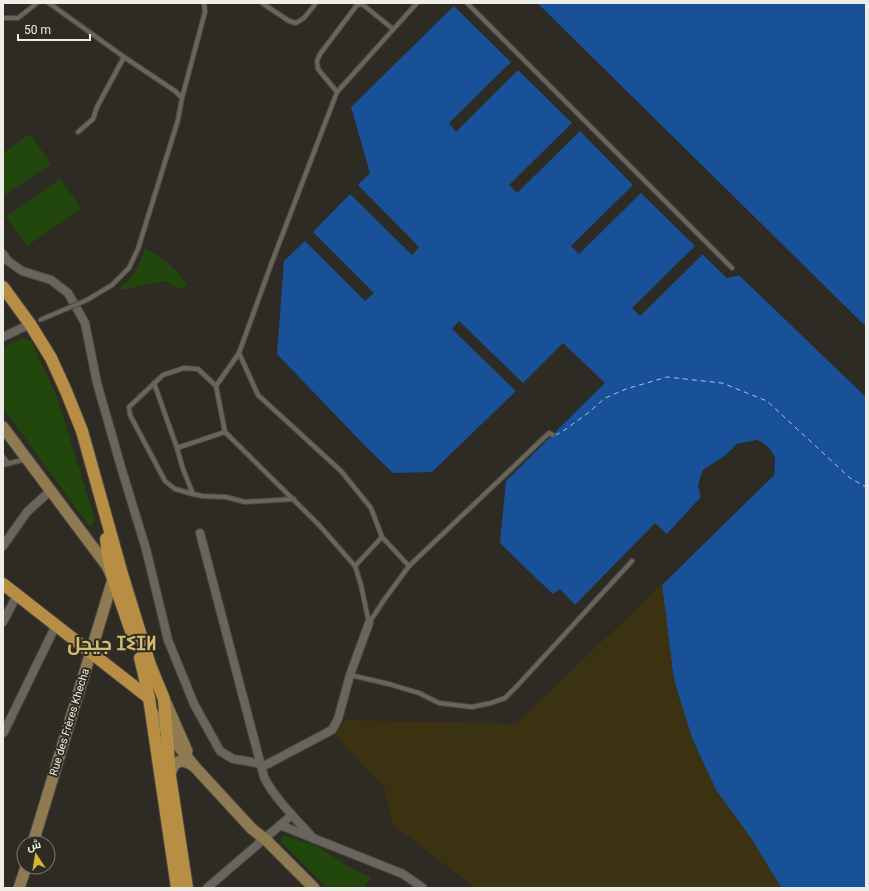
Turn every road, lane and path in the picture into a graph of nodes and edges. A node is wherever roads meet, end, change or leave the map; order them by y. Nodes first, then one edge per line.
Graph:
1 (37, 3) edge
2 (50, 3) edge
3 (204, 3) edge
4 (262, 3) edge
5 (316, 3) edge
6 (418, 3) edge
7 (467, 3) edge
8 (3, 18) edge
9 (393, 29) junction
10 (124, 57) junction
11 (337, 92) junction
12 (182, 98) junction
13 (78, 132) dead end
14 (3, 254) edge
15 (732, 268) dead end
16 (3, 287) edge
17 (35, 322) junction
18 (3, 337) edge
19 (239, 353) junction
20 (154, 383) junction
21 (216, 386) junction
22 (3, 427) edge
23 (225, 432) junction
24 (553, 435) dead end
25 (177, 448) junction
26 (3, 457) edge
27 (27, 458) junction
28 (8, 464) junction
29 (3, 465) edge
30 (50, 491) junction
31 (193, 494) junction
32 (294, 499) junction
33 (103, 507) junction
34 (81, 532) junction
35 (200, 534) dead end
36 (382, 537) junction
37 (3, 546) edge
38 (108, 556) junction
39 (632, 561) dead end
40 (355, 566) junction
41 (409, 566) junction
42 (118, 576) junction
43 (3, 584) edge
44 (17, 595) junction
45 (3, 622) edge
46 (369, 623) junction
47 (56, 625) junction
48 (91, 652) junction
49 (350, 675) junction
50 (148, 694) junction
51 (164, 699) junction
52 (151, 711) junction
53 (166, 731) junction
54 (3, 733) edge
55 (194, 766) junction
56 (261, 766) junction
57 (170, 776) junction
58 (292, 815) junction
59 (280, 825) junction
60 (35, 835) edge
61 (265, 839) junction
62 (314, 839) junction
63 (24, 875) edge
64 (20, 888) edge
65 (177, 888) edge
66 (187, 888) edge
67 (207, 888) edge
68 (314, 888) edge
69 (424, 888) edge

1 - 8 lane
2 - 10 lane
3 - 12 lane
4 - 5 lane
6 - 9 lane
7 - 15 lane
9 - 11 lane
9 - 11 lane
10 - 12 lane
10 - 13 lane
11 - 19 lane
12 - 17 lane, bridge
14 - 56 street
16 - 17 main road
17 - 18 street
17 - 33 main road
19 - 21 lane
19 - 36 lane
20 - 21 lane
20 - 25 lane
20 - 31 lane
21 - 23 lane
22 - 27 main road
23 - 25 lane
23 - 32 lane
24 - 41 lane
25 - 31 lane
26 - 28 lane
27 - 28 lane
27 - 30 main road
28 - 29 lane
30 - 34 main road
30 - 37 street
31 - 32 lane
32 - 40 lane
33 - 38 main road
33 - 42 main road
34 - 38 main road
34 - 42 main road
35 - 56 street
36 - 40 lane
36 - 41 lane
38 - 42 main road
39 - 49 lane
40 - 46 lane
41 - 46 lane
42 - 48 main road, Rue des Frères Khecha
42 - 50 main road
42 - 51 main road
43 - 44 main road
44 - 45 street
44 - 47 main road
46 - 49 street
47 - 48 main road
47 - 54 street
48 - 50 main road
48 - 60 main road, Rue des Frères Khecha
49 - 56 street
50 - 51 main road
50 - 52 main road
51 - 53 main road
51 - 55 main road
52 - 53 main road
52 - 65 main road
53 - 55 main road
53 - 57 main road
55 - 57 main road
55 - 61 main road
56 - 58 street
57 - 66 main road
58 - 59 street
58 - 62 street
59 - 61 street
59 - 62 street
61 - 67 street
61 - 68 main road
62 - 69 street
63 - 64 main road

